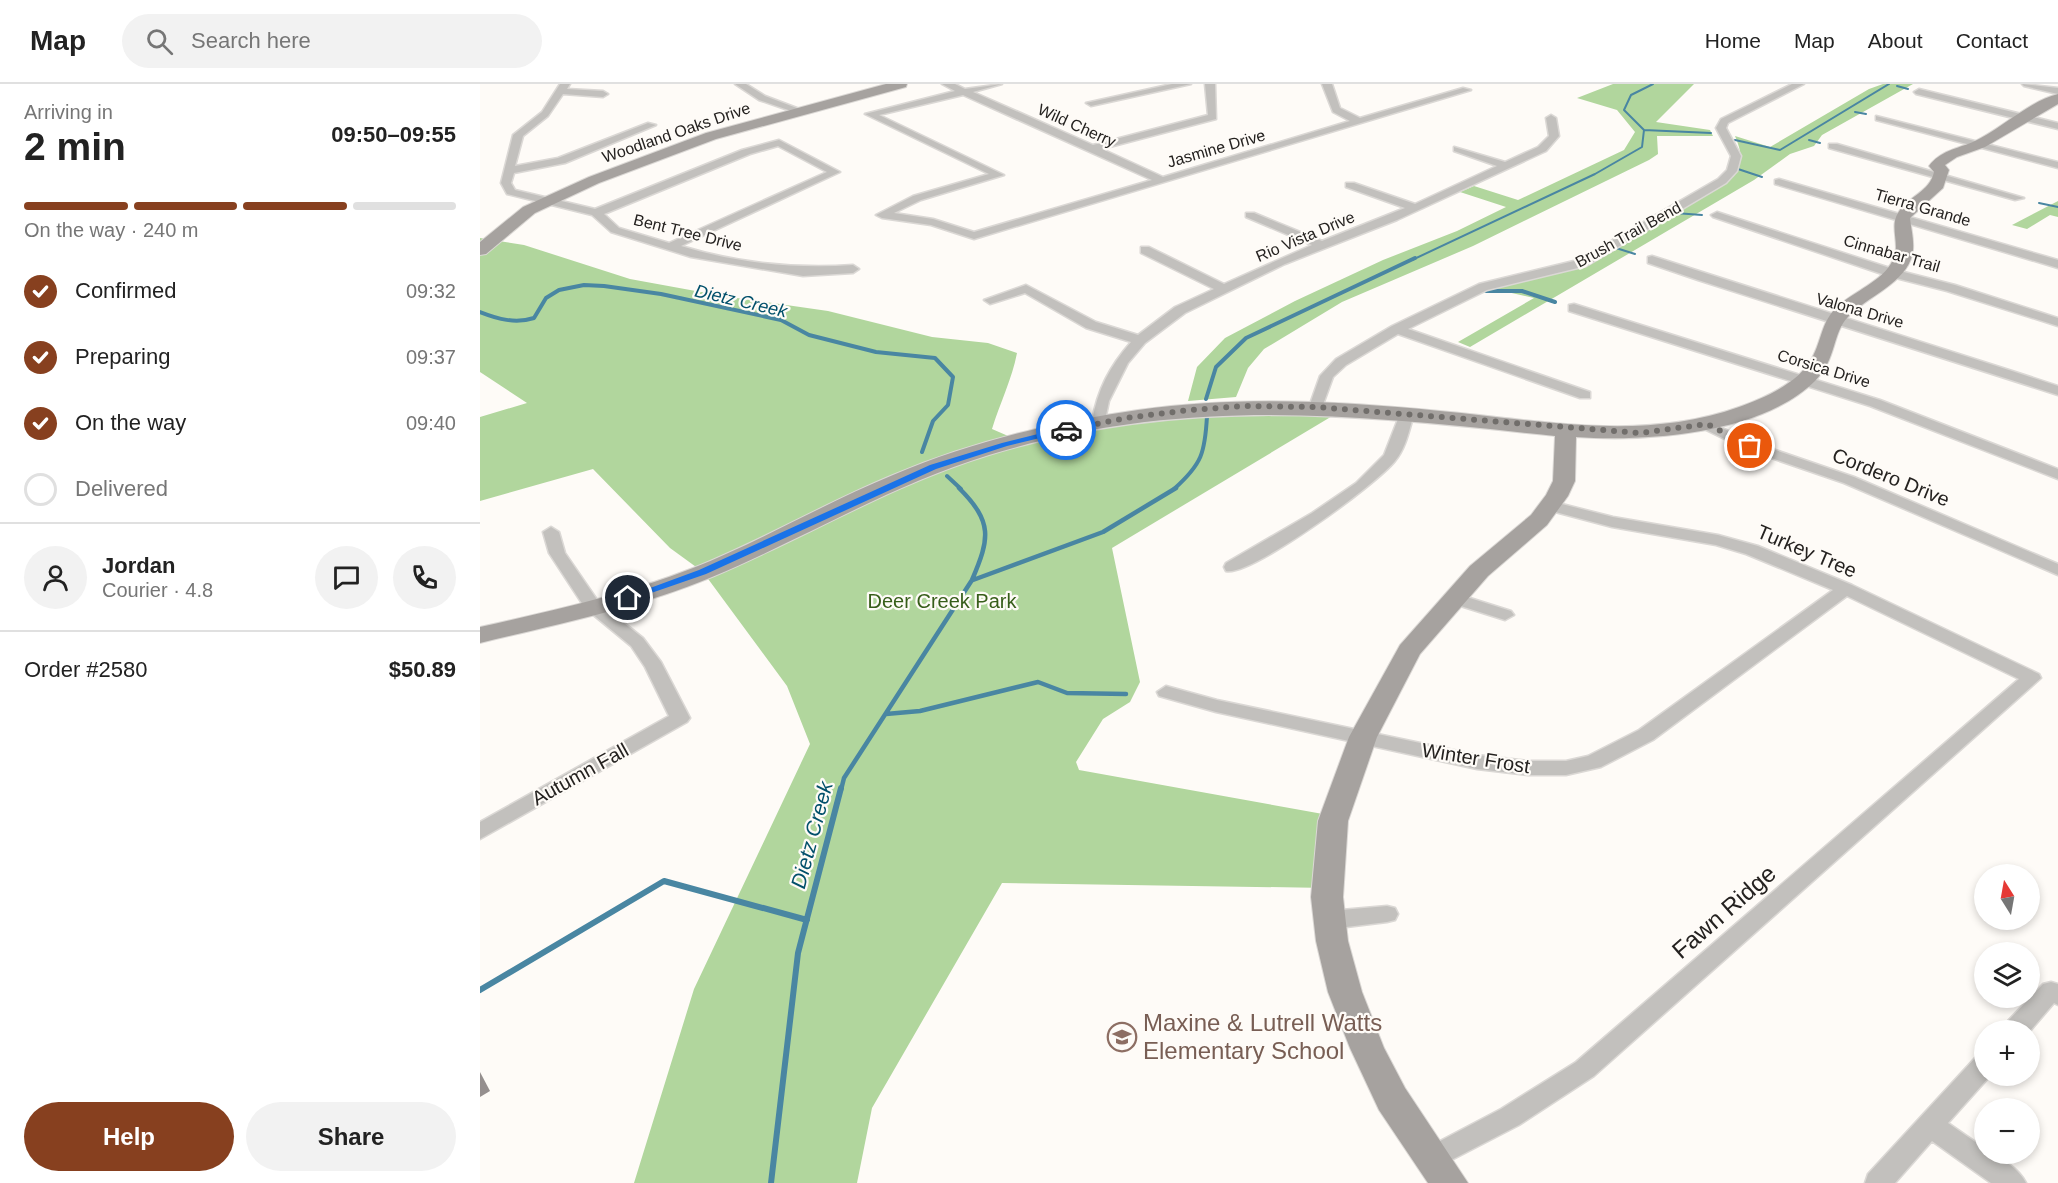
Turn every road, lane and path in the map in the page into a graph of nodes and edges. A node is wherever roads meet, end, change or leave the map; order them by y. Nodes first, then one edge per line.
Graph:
1 (740, 84) edge
2 (947, 84) edge
3 (997, 84) edge
4 (1186, 84) edge
5 (1210, 84) edge
6 (1327, 84) edge
7 (1799, 84) edge
8 (2027, 84) edge
9 (889, 85) edge
10 (563, 87) edge
11 (1466, 90) dead end
12 (2058, 91) edge
13 (964, 92) junction
14 (1919, 92) dead end
15 (603, 94) dead end
16 (2058, 98) edge
17 (1091, 103) dead end
18 (797, 110) junction
19 (1551, 118) dead end
20 (1879, 118) dead end
21 (2026, 118) junction
22 (1359, 122) junction
23 (651, 125) dead end
24 (2058, 126) edge
25 (1833, 146) dead end
26 (1975, 146) junction
27 (1095, 148) junction
28 (1458, 149) dead end
29 (2058, 165) edge
30 (1507, 166) junction
31 (508, 171) junction
32 (1942, 173) junction
33 (1162, 180) junction
34 (1779, 182) dead end
35 (1350, 185) dead end
36 (2019, 198) dead end
37 (550, 200) junction
38 (1416, 208) junction
39 (596, 213) junction
40 (1250, 215) dead end
41 (1717, 216) dead end
42 (1902, 218) junction
43 (1322, 244) junction
44 (671, 246) junction
45 (480, 250) edge
46 (1145, 250) dead end
47 (1652, 260) dead end
48 (2058, 264) edge
49 (853, 270) dead end
50 (1892, 273) junction
51 (1223, 288) junction
52 (990, 300) dead end
53 (1574, 308) dead end
54 (1834, 320) junction
55 (2058, 322) edge
56 (1397, 328) junction
57 (1140, 340) junction
58 (1803, 381) junction
59 (2058, 391) edge
60 (1585, 395) dead end
61 (1316, 407) junction
62 (1407, 414) junction
63 (1099, 422) junction
64 (1707, 424) junction
65 (1566, 429) junction
66 (2058, 474) edge
67 (1550, 506) junction
68 (550, 532) dead end
69 (1232, 567) dead end
70 (2058, 570) edge
71 (1846, 589) junction
72 (1454, 598) junction
73 (594, 608) junction
74 (1505, 615) dead end
75 (480, 635) edge
76 (2032, 678) joint
77 (1166, 692) dead end
78 (1363, 737) junction
79 (480, 831) edge
80 (1387, 914) dead end
81 (1330, 920) junction
82 (2054, 993) edge
83 (2026, 1020) edge
84 (1974, 1076) edge
85 (1930, 1125) junction
86 (1432, 1158) junction
87 (1449, 1183) edge
88 (1878, 1183) edge
89 (2013, 1183) edge

1 - 18 street
2 - 13 street, Wild Cherry
3 - 13 street
4 - 17 street
5 - 27 street
6 - 22 street
7 - 56 street, Brush Trail Bend
8 - 12 street
9 - 18 street, Woodland Oaks Drive
10 - 15 street
10 - 31 street
11 - 22 street, Jasmine Drive
13 - 27 street, Wild Cherry
13 - 33 street, Jasmine Drive
14 - 21 street
16 - 21 street
18 - 37 street, Woodland Oaks Drive
19 - 30 street, Rio Vista Drive
20 - 26 street
21 - 24 street
21 - 26 street
22 - 33 street, Jasmine Drive
23 - 31 street
25 - 32 street
26 - 29 street
26 - 32 street
27 - 33 street, Wild Cherry
28 - 30 street
30 - 38 street, Rio Vista Drive
31 - 37 street, Bent Tree Drive
32 - 36 street
32 - 42 street
34 - 42 street, Tierra Grande
35 - 38 street
37 - 39 street, Bent Tree Drive
37 - 45 street, Woodland Oaks Drive
38 - 43 street, Rio Vista Drive
39 - 44 street, Bent Tree Drive
39 - 44 street
40 - 43 street
41 - 50 street, Cinnabar Trail
42 - 48 street, Tierra Grande
42 - 50 street
43 - 51 street, Rio Vista Drive
44 - 49 street, Bent Tree Drive
46 - 51 street
47 - 54 street, Valona Drive
50 - 54 street
50 - 55 street, Cinnabar Trail
51 - 57 street, Rio Vista Drive
52 - 57 street
53 - 58 street, Corsica Drive
54 - 58 street
54 - 59 street, Valona Drive
56 - 60 street
56 - 61 street, Brush Trail Bend
57 - 63 street, Rio Vista Drive
58 - 64 street
58 - 66 street, Corsica Drive
61 - 62 street
61 - 63 street
62 - 65 street
62 - 69 street
63 - 73 street
64 - 65 street
64 - 70 street, Cordero Drive
65 - 67 street
67 - 71 street, Turkey Tree
67 - 72 street
68 - 73 street
71 - 76 street, Turkey Tree
71 - 78 street, Winter Frost
72 - 74 street
72 - 78 street
73 - 75 street
73 - 79 street, Autumn Fall
76 - 86 street, Fawn Ridge
77 - 78 street, Winter Frost
78 - 81 street
80 - 81 street
81 - 86 street
82 - 83 street
84 - 85 street
85 - 88 street
85 - 89 street
86 - 87 street

